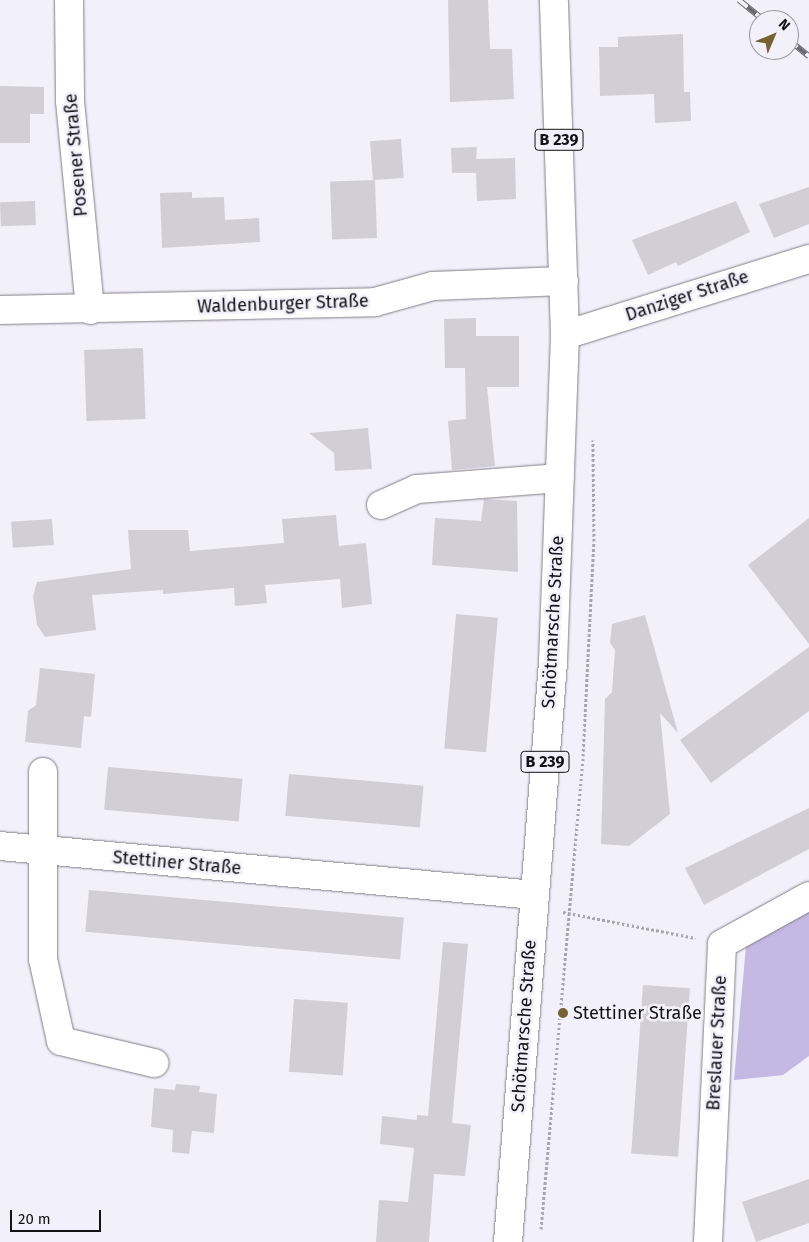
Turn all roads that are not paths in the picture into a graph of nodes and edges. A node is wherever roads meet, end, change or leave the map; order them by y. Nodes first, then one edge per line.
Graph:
1 (69, 0) edge
2 (554, 0) edge
3 (809, 258) edge
4 (564, 281) junction
5 (0, 310) edge
6 (90, 310) junction
7 (565, 335) junction
8 (560, 478) junction
9 (381, 505) dead end
10 (43, 772) dead end
11 (0, 846) edge
12 (44, 851) junction
13 (809, 896) edge
14 (534, 900) junction
15 (154, 1063) dead end
16 (508, 1242) edge
17 (708, 1242) edge

1 - 6 street, Posener Straße
2 - 4 street, Schötmarsche Straße / B 239
3 - 7 street, Danziger Straße
4 - 6 street, Waldenburger Straße
4 - 7 street, Schötmarsche Straße / B 239
5 - 6 street, Waldenburger Straße
7 - 8 street, Schötmarsche Straße / B 239
8 - 9 street
8 - 14 street, Schötmarsche Straße / B 239
10 - 12 street
11 - 12 street, Stettiner Straße
12 - 14 street, Stettiner Straße
12 - 15 street
13 - 17 street, Breslauer Straße
14 - 16 street, Schötmarsche Straße / B 239

